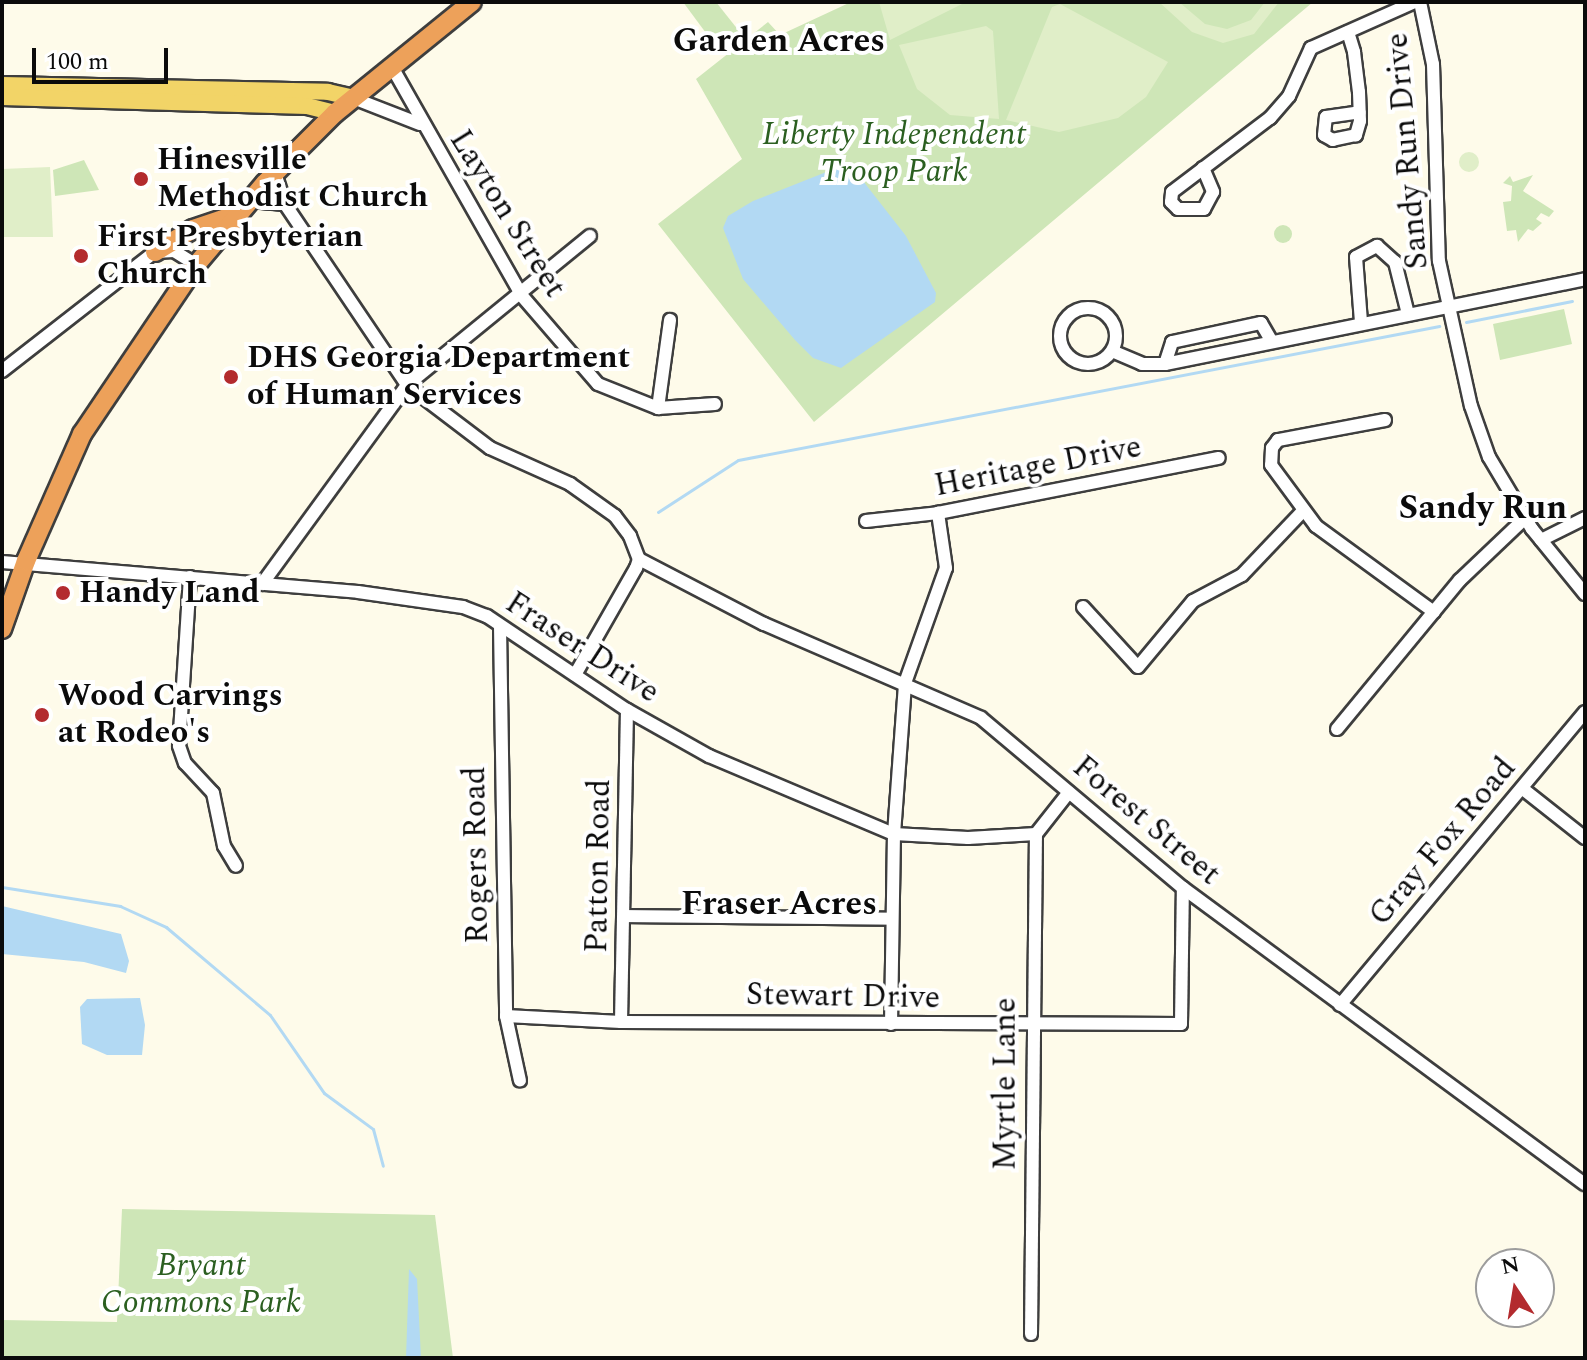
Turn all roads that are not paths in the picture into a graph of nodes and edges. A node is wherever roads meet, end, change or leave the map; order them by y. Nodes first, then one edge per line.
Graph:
1 (472, 2) edge
2 (1418, 2) edge
3 (1348, 32) junction
4 (392, 67) junction
5 (2, 85) edge
6 (2, 97) edge
7 (353, 98) junction
8 (1360, 112) dead end
9 (335, 113) junction
10 (420, 124) junction
11 (1203, 168) dead end
12 (275, 173) junction
13 (285, 204) junction
14 (244, 208) junction
15 (590, 236) dead end
16 (155, 252) junction
17 (196, 265) junction
18 (1585, 279) edge
19 (522, 296) junction
20 (1451, 306) junction
21 (1408, 314) junction
22 (670, 320) dead end
23 (1361, 322) junction
24 (1271, 340) junction
25 (1112, 351) junction
26 (1165, 364) junction
27 (2, 371) edge
28 (407, 385) junction
29 (715, 404) dead end
30 (658, 408) junction
31 (1385, 420) dead end
32 (1219, 458) dead end
33 (1303, 511) junction
34 (938, 513) junction
35 (1525, 518) junction
36 (1585, 518) edge
37 (866, 521) dead end
38 (1541, 540) junction
39 (639, 559) junction
40 (26, 561) junction
41 (2, 562) edge
42 (190, 577) junction
43 (262, 584) junction
44 (1585, 594) edge
45 (1083, 607) dead end
46 (1434, 612) junction
47 (500, 626) junction
48 (2, 629) edge
49 (575, 675) junction
50 (905, 683) junction
51 (627, 710) junction
52 (1585, 712) edge
53 (1337, 729) dead end
54 (1523, 789) junction
55 (1069, 792) junction
56 (894, 834) junction
57 (1036, 834) junction
58 (1585, 838) edge
59 (236, 866) dead end
60 (1183, 888) junction
61 (626, 916) junction
62 (892, 919) junction
63 (1340, 1005) junction
64 (506, 1016) junction
65 (621, 1022) junction
66 (891, 1024) junction
67 (1033, 1026) junction
68 (520, 1081) dead end
69 (1585, 1184) edge
70 (1031, 1334) dead end

1 - 4 highway
2 - 3 street
2 - 20 street, Sandy Run Drive
3 - 8 street
3 - 11 street
4 - 7 highway
4 - 10 street, Layton Street
5 - 7 main road
6 - 9 main road
7 - 9 highway
7 - 10 street, Layton Street
9 - 12 highway
10 - 19 street, Layton Street
12 - 13 street
12 - 14 highway
13 - 14 street
13 - 28 street
14 - 16 highway
14 - 17 highway
15 - 19 street
16 - 17 street
16 - 27 street
17 - 40 highway
18 - 20 street
19 - 28 street
19 - 30 street, Layton Street
20 - 21 street
20 - 35 street, Sandy Run Drive
21 - 23 street
21 - 23 street
22 - 30 street
23 - 24 street
24 - 26 street
24 - 26 street
25 - 25 street
25 - 26 street
28 - 39 street
28 - 43 street
29 - 30 street, Layton Street
31 - 33 street
32 - 34 street, Heritage Drive
33 - 45 street
33 - 46 street
34 - 37 street, Heritage Drive
34 - 50 street
35 - 38 street, Sandy Run Drive
35 - 46 street
36 - 38 street
38 - 44 street, Sandy Run Drive
39 - 49 street
39 - 50 street, Forest Street
40 - 41 street, Fraser Drive
40 - 42 street, Fraser Drive
40 - 48 highway
42 - 43 street, Fraser Drive
42 - 59 street
43 - 47 street, Fraser Drive
46 - 53 street
47 - 49 street, Fraser Drive
47 - 64 street, Rogers Road
49 - 51 street, Fraser Drive
50 - 55 street, Forest Street
50 - 56 street
51 - 56 street, Fraser Drive
51 - 61 street, Patton Road
52 - 54 street, Gray Fox Road
54 - 58 street
54 - 63 street, Gray Fox Road
55 - 57 street
55 - 60 street, Forest Street
56 - 57 street, Fraser Drive
56 - 62 street
57 - 67 street, Myrtle Lane
60 - 63 street, Forest Street
60 - 67 street, Stewart Drive
61 - 62 street
61 - 65 street, Patton Road
62 - 66 street
63 - 69 street, Forest Street
64 - 65 street, Stewart Drive
64 - 68 street, Rogers Road
65 - 66 street, Stewart Drive
66 - 67 street, Stewart Drive
67 - 70 street, Myrtle Lane

